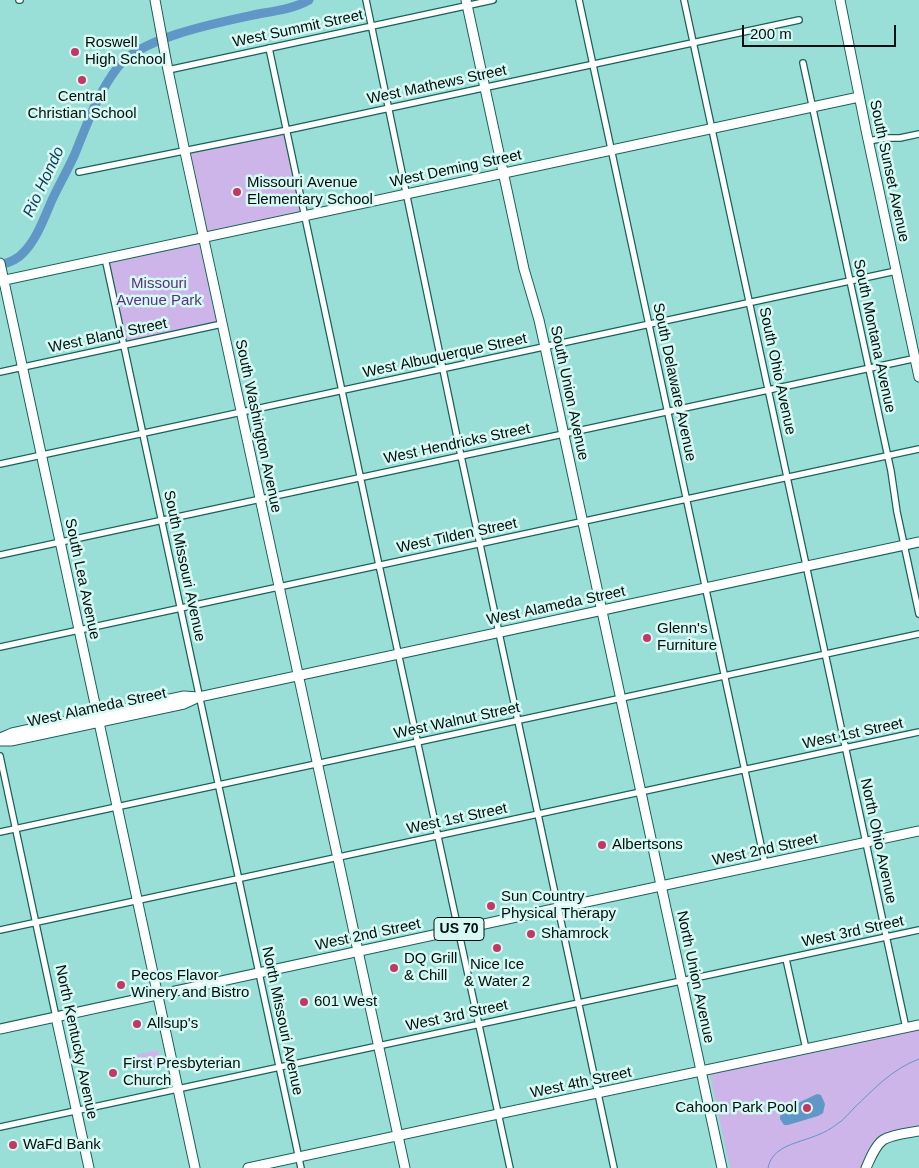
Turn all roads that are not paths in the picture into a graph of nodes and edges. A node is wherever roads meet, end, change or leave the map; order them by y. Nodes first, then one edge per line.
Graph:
1 (155, 0) edge
2 (366, 0) edge
3 (493, 0) edge
4 (579, 0) edge
5 (684, 0) edge
6 (840, 0) edge
7 (467, 3) edge
8 (799, 20) dead end
9 (372, 26) junction
10 (694, 43) junction
11 (269, 48) junction
12 (803, 63) dead end
13 (593, 65) junction
14 (168, 70) junction
15 (485, 88) junction
16 (859, 97) junction
17 (812, 107) junction
18 (389, 108) junction
19 (712, 128) junction
20 (286, 131) junction
21 (919, 134) edge
22 (868, 140) junction
23 (612, 150) junction
24 (185, 152) junction
25 (79, 172) dead end
26 (504, 173) junction
27 (407, 194) junction
28 (304, 216) junction
29 (204, 237) junction
30 (105, 258) junction
31 (1, 266) edge
32 (896, 271) junction
33 (2, 280) edge
34 (850, 281) junction
35 (749, 303) junction
36 (222, 324) junction
37 (649, 325) junction
38 (123, 346) junction
39 (545, 347) junction
40 (917, 358) edge
41 (22, 367) junction
42 (868, 368) junction
43 (442, 369) junction
44 (0, 372) edge
45 (919, 377) edge
46 (342, 390) junction
47 (768, 390) junction
48 (242, 412) junction
49 (668, 412) junction
50 (142, 433) junction
51 (564, 434) junction
52 (919, 449) edge
53 (41, 455) junction
54 (461, 456) junction
55 (888, 456) junction
56 (0, 464) edge
57 (361, 478) junction
58 (787, 478) junction
59 (260, 499) junction
60 (686, 499) junction
61 (161, 520) junction
62 (582, 522) junction
63 (60, 542) junction
64 (919, 542) edge
65 (480, 543) junction
66 (904, 546) junction
67 (0, 555) edge
68 (379, 565) junction
69 (806, 567) junction
70 (279, 587) junction
71 (706, 588) junction
72 (180, 608) junction
73 (601, 611) junction
74 (919, 614) edge
75 (79, 630) junction
76 (499, 633) junction
77 (919, 634) edge
78 (0, 647) edge
79 (399, 654) junction
80 (825, 654) junction
81 (298, 676) junction
82 (725, 676) junction
83 (199, 697) junction
84 (620, 698) junction
85 (98, 719) junction
86 (517, 720) junction
87 (919, 732) edge
88 (0, 740) edge
89 (418, 742) junction
90 (845, 748) junction
91 (0, 756) edge
92 (317, 764) junction
93 (745, 770) junction
94 (218, 785) junction
95 (641, 792) junction
96 (117, 807) junction
97 (537, 814) junction
98 (16, 828) junction
99 (919, 831) edge
100 (0, 832) edge
101 (438, 836) junction
102 (866, 843) junction
103 (337, 858) junction
104 (765, 864) junction
105 (238, 879) junction
106 (661, 886) junction
107 (137, 900) junction
108 (558, 908) junction
109 (36, 922) junction
110 (0, 930) edge
111 (458, 930) junction
112 (919, 930) edge
113 (886, 938) junction
114 (358, 951) junction
115 (786, 959) junction
116 (259, 973) junction
117 (682, 981) junction
118 (158, 995) junction
119 (578, 1003) junction
120 (56, 1017) junction
121 (478, 1024) junction
122 (919, 1025) edge
123 (906, 1028) junction
124 (0, 1029) edge
125 (378, 1045) junction
126 (806, 1049) junction
127 (279, 1067) junction
128 (701, 1071) junction
129 (178, 1088) junction
130 (598, 1093) junction
131 (76, 1110) junction
132 (498, 1114) junction
133 (0, 1126) edge
134 (919, 1131) edge
135 (398, 1136) junction
136 (299, 1157) junction
137 (89, 1168) edge
138 (195, 1168) edge
139 (248, 1168) edge
140 (301, 1168) edge
141 (405, 1168) edge
142 (510, 1168) edge
143 (614, 1168) edge
144 (722, 1168) edge
145 (866, 1168) edge

1 - 14 street, South Washington Avenue
2 - 9 street
3 - 7 street, West Summit Street
4 - 13 street, South Delaware Avenue
5 - 10 street, South Ohio Avenue
6 - 16 street, South Sunset Avenue
7 - 9 street, West Summit Street
7 - 15 street, South Union Avenue
8 - 10 street, West Mathews Street
9 - 11 street, West Summit Street
9 - 18 street
10 - 13 street, West Mathews Street
10 - 19 street, South Ohio Avenue
11 - 14 street, West Summit Street
11 - 20 street
12 - 17 street, South Montana Avenue
13 - 15 street, West Mathews Street
13 - 23 street, South Delaware Avenue
14 - 24 street, South Washington Avenue
15 - 18 street, West Mathews Street
15 - 26 street, South Union Avenue
16 - 17 street, West Deming Street
16 - 22 street, South Sunset Avenue
17 - 19 street, West Deming Street
17 - 34 street, South Montana Avenue
18 - 20 street, West Mathews Street
18 - 27 street
19 - 23 street, West Deming Street
19 - 35 street, South Ohio Avenue
20 - 24 street, West Mathews Street
20 - 28 street
21 - 22 street
22 - 32 street, South Sunset Avenue
23 - 26 street, West Deming Street
23 - 37 street, South Delaware Avenue
24 - 25 street, West Mathews Street
24 - 29 street, South Washington Avenue
26 - 27 street, West Deming Street
26 - 39 street, South Union Avenue
27 - 28 street, West Deming Street
27 - 43 street
28 - 29 street, West Deming Street
28 - 46 street
29 - 30 street, West Deming Street
29 - 36 street, South Washington Avenue
30 - 33 street, West Deming Street
30 - 38 street, South Missouri Avenue
31 - 33 street, South Lea Avenue
32 - 34 street, West Albuquerque Street
32 - 40 street, South Sunset Avenue
33 - 41 street, South Lea Avenue
34 - 35 street, West Albuquerque Street
34 - 42 street, South Montana Avenue
35 - 37 street, West Albuquerque Street
35 - 47 street, South Ohio Avenue
36 - 38 street, West Bland Street
36 - 48 street, South Washington Avenue
37 - 39 street, West Albuquerque Street
37 - 49 street, South Delaware Avenue
38 - 41 street, West Bland Street
38 - 50 street, South Missouri Avenue
39 - 43 street, West Albuquerque Street
39 - 51 street, South Union Avenue
40 - 42 street, West Hendricks Street
40 - 45 street, South Sunset Avenue
41 - 44 street, West Bland Street
41 - 53 street, South Lea Avenue
42 - 47 street, West Hendricks Street
42 - 55 street, South Montana Avenue
43 - 46 street, West Albuquerque Street
43 - 54 street
46 - 48 street, West Albuquerque Street
46 - 57 street
47 - 49 street, West Hendricks Street
47 - 58 street, South Ohio Avenue
48 - 50 street, West Albuquerque Street
48 - 59 street, South Washington Avenue
49 - 51 street, West Hendricks Street
49 - 60 street, South Delaware Avenue
50 - 53 street, West Albuquerque Street
50 - 61 street, South Missouri Avenue
51 - 54 street, West Hendricks Street
51 - 62 street, South Union Avenue
52 - 55 street, West Tilden Street
53 - 56 street, West Albuquerque Street
53 - 63 street, South Lea Avenue
54 - 57 street, West Hendricks Street
54 - 65 street
55 - 58 street, West Tilden Street
55 - 66 street, South Montana Avenue
57 - 59 street, West Hendricks Street
57 - 68 street
58 - 60 street, West Tilden Street
58 - 69 street, South Ohio Avenue
59 - 61 street, West Hendricks Street
59 - 70 street, South Washington Avenue
60 - 62 street, West Tilden Street
60 - 71 street, South Delaware Avenue
61 - 63 street, West Hendricks Street
61 - 72 street, South Missouri Avenue
62 - 65 street, West Tilden Street
62 - 73 street, South Union Avenue
63 - 67 street, West Hendricks Street
63 - 75 street, South Lea Avenue
64 - 66 street, West Alameda Street
65 - 68 street, West Tilden Street
65 - 76 street
66 - 69 street, West Alameda Street
66 - 74 street, South Montana Avenue
68 - 70 street, West Tilden Street
68 - 79 street
69 - 71 street, West Alameda Street
69 - 80 street, South Ohio Avenue
70 - 72 street, West Tilden Street
70 - 81 street, South Washington Avenue
71 - 73 street, West Alameda Street
71 - 82 street, South Delaware Avenue
72 - 75 street, West Tilden Street
72 - 83 street, South Missouri Avenue
73 - 76 street, West Alameda Street
73 - 84 street, South Union Avenue
75 - 78 street, West Tilden Street
75 - 85 street, South Lea Avenue
76 - 79 street, West Alameda Street
76 - 86 street
77 - 80 street, West Walnut Street
79 - 81 street, West Alameda Street
79 - 89 street
80 - 82 street, West Walnut Street
80 - 90 street, South Ohio Avenue
81 - 83 street, West Alameda Street
81 - 92 street, South Washington Avenue
82 - 84 street, West Walnut Street
82 - 93 street, South Delaware Avenue
83 - 85 street, West Alameda Street
83 - 94 street, South Missouri Avenue
84 - 86 street, West Walnut Street
84 - 95 street, South Union Avenue
85 - 88 street, West Alameda Street
85 - 96 street, South Lea Avenue
86 - 89 street, West Walnut Street
86 - 97 street
87 - 90 street, West 1st Street
89 - 92 street, West Walnut Street
89 - 101 street
90 - 93 street, West 1st Street
90 - 102 street, North Ohio Avenue
91 - 98 street, North Kentucky Avenue
92 - 94 street, West Walnut Street
92 - 103 street, South Washington Avenue
93 - 95 street, West 1st Street
93 - 104 street, South Delaware Avenue
94 - 96 street, West Walnut Street
94 - 105 street, South Missouri Avenue
95 - 97 street, West 1st Street
95 - 106 street, North Union Avenue
96 - 98 street, West Walnut Street
96 - 107 street, South Lea Avenue
97 - 101 street, West 1st Street
97 - 108 street
98 - 100 street, West Walnut Street
98 - 109 street, North Kentucky Avenue
99 - 102 street, West 2nd Street / US 70
101 - 103 street, West 1st Street
101 - 111 street
102 - 104 street, West 2nd Street / US 70
102 - 113 street, North Ohio Avenue
103 - 105 street, West 1st Street
103 - 114 street, South Washington Avenue
104 - 106 street, West 2nd Street / US 70
105 - 107 street, West 1st Street
105 - 116 street, North Missouri Avenue
106 - 108 street, West 2nd Street / US 70
106 - 117 street, North Union Avenue
107 - 109 street, West 1st Street
107 - 118 street, South Lea Avenue
108 - 111 street, West 2nd Street / US 70
108 - 119 street
109 - 110 street, West 1st Street
109 - 120 street, North Kentucky Avenue
111 - 114 street, West 2nd Street / US 70
111 - 121 street
112 - 113 street, West 3rd Street
113 - 115 street, West 3rd Street
113 - 123 street, North Ohio Avenue
114 - 116 street, West 2nd Street / US 70
114 - 125 street, South Washington Avenue
115 - 117 street, West 3rd Street
115 - 126 street
116 - 118 street, West 2nd Street / US 70
116 - 127 street, North Missouri Avenue
117 - 119 street, West 3rd Street
117 - 128 street, North Union Avenue
118 - 120 street, West 2nd Street / US 70
118 - 129 street, South Lea Avenue
119 - 121 street, West 3rd Street
119 - 130 street
120 - 124 street, West 2nd Street / US 70
120 - 131 street, North Kentucky Avenue
121 - 125 street, West 3rd Street
121 - 132 street
122 - 123 street, West 4th Street
123 - 126 street, West 4th Street
125 - 127 street, West 3rd Street
125 - 135 street, South Washington Avenue
126 - 128 street, West 4th Street
127 - 129 street, West 3rd Street
127 - 136 street, North Missouri Avenue
128 - 130 street, West 4th Street
128 - 144 street, North Union Avenue
129 - 131 street, West 3rd Street
129 - 138 street, South Lea Avenue
130 - 132 street, West 4th Street
130 - 143 street
131 - 133 street, West 3rd Street
131 - 137 street, North Kentucky Avenue
132 - 135 street, West 4th Street
132 - 142 street
134 - 145 street
135 - 136 street, West 4th Street
135 - 141 street, South Washington Avenue
136 - 139 street, West 4th Street
136 - 140 street, North Missouri Avenue

